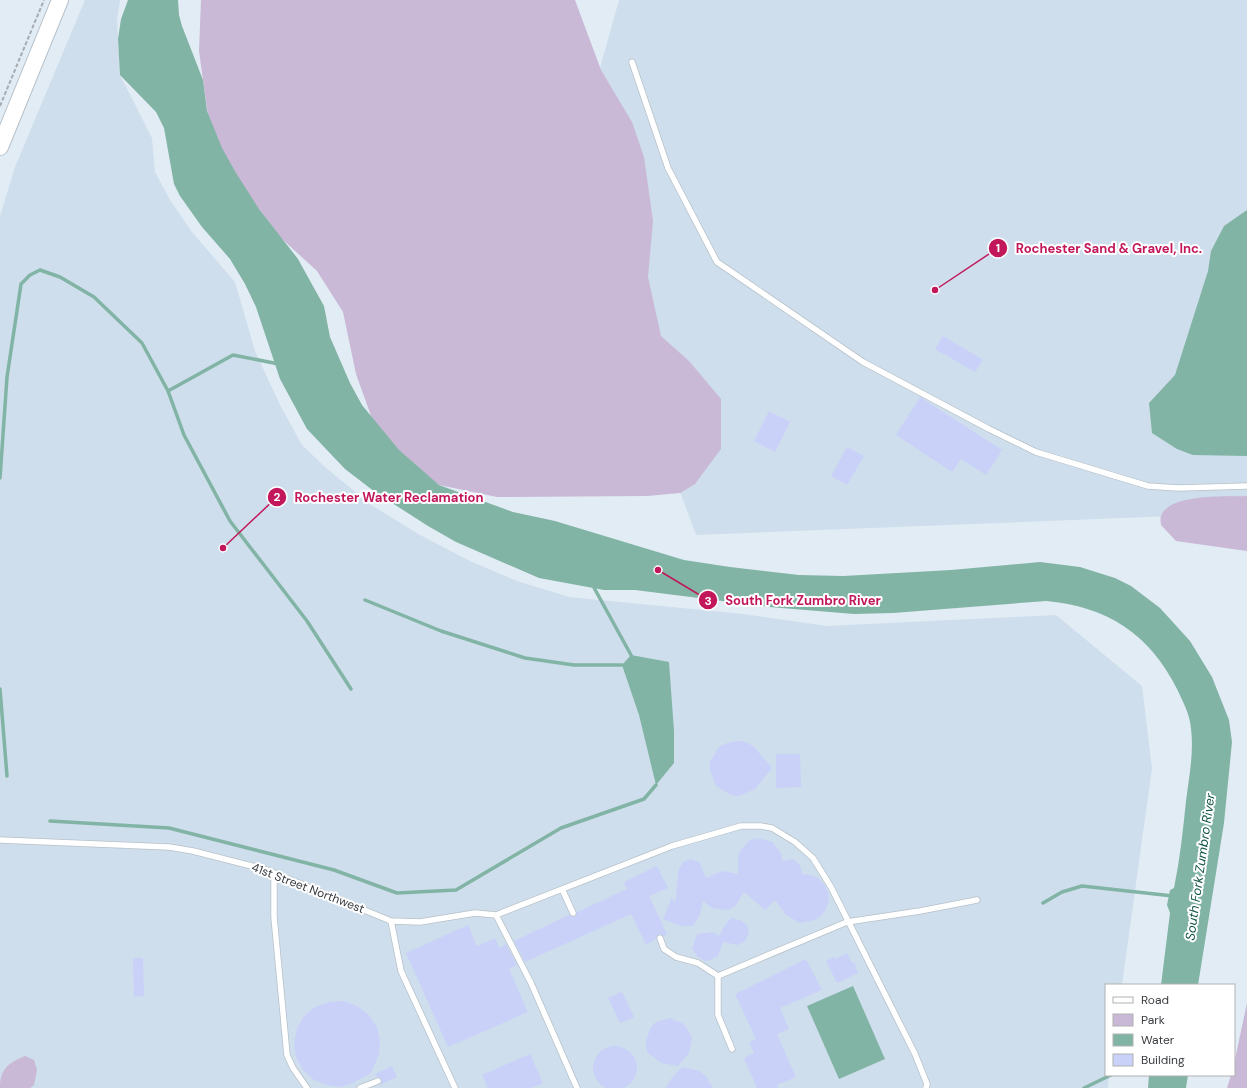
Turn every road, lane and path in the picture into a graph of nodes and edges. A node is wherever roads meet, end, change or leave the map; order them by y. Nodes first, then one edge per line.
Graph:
1 (44, 0) edge
2 (60, 0) edge
3 (632, 62) dead end
4 (0, 106) edge
5 (0, 147) edge
6 (1247, 486) edge
7 (0, 840) edge
8 (274, 873) junction
9 (562, 889) junction
10 (977, 900) dead end
11 (573, 913) dead end
12 (496, 914) junction
13 (392, 921) junction
14 (847, 922) junction
15 (660, 938) dead end
16 (718, 976) junction
17 (732, 1049) dead end
18 (378, 1081) dead end
19 (307, 1088) edge
20 (360, 1088) edge
21 (455, 1088) edge
22 (577, 1088) edge
23 (926, 1088) edge

1 - 4 path
2 - 5 main road
3 - 6 lane
7 - 8 lane, 41st Street Northwest
8 - 13 lane, 41st Street Northwest
8 - 19 lane
9 - 11 lane
9 - 12 lane
9 - 14 lane
10 - 14 lane
12 - 13 lane, 41st Street Northwest
12 - 22 lane
13 - 21 lane
14 - 16 lane
14 - 23 lane
15 - 16 lane
16 - 17 lane
18 - 20 lane

